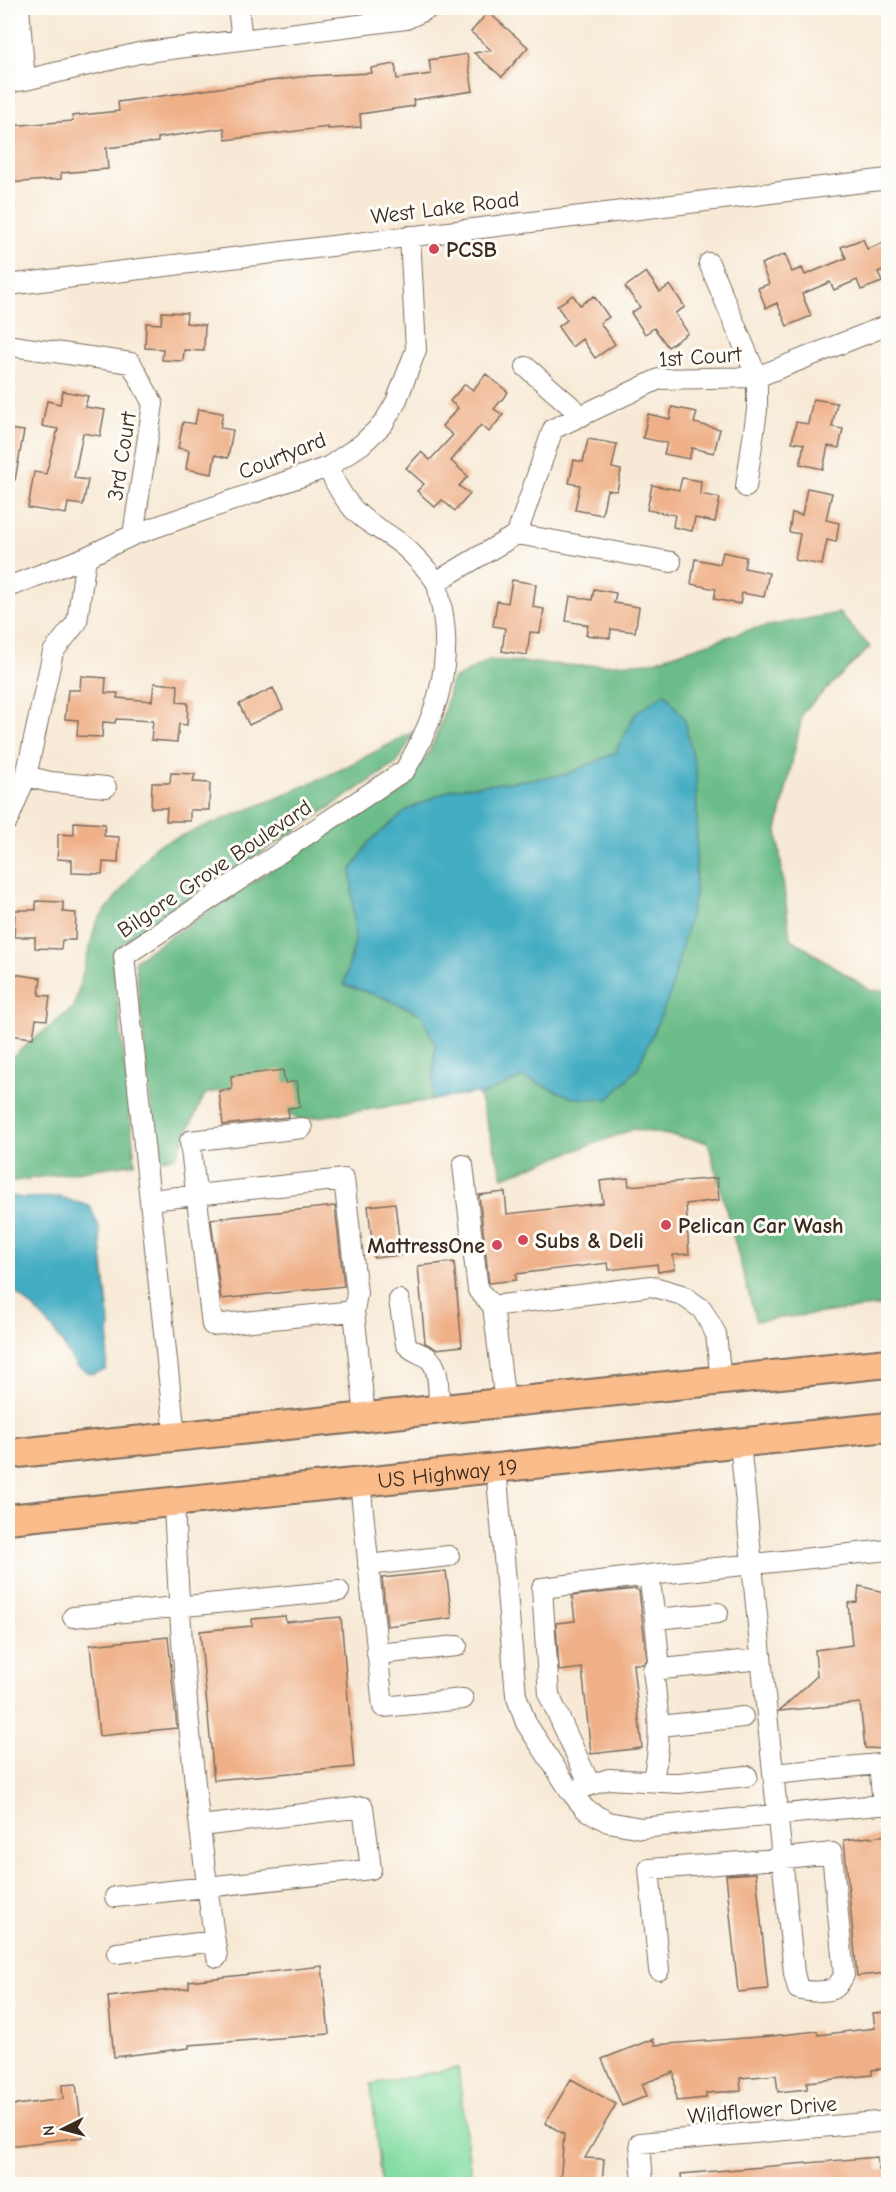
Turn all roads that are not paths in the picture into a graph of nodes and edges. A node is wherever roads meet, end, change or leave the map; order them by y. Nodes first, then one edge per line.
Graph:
1 (19, 8) edge
2 (238, 8) edge
3 (429, 8) edge
4 (242, 39) junction
5 (16, 81) edge
6 (888, 179) edge
7 (410, 236) junction
8 (709, 263) dead end
9 (8, 285) edge
10 (888, 325) edge
11 (13, 346) dead end
12 (526, 367) dead end
13 (757, 377) junction
14 (582, 416) junction
15 (328, 467) junction
16 (746, 487) dead end
17 (517, 534) junction
18 (133, 535) junction
19 (86, 556) junction
20 (670, 562) dead end
21 (436, 582) junction
22 (8, 587) edge
23 (26, 776) junction
24 (106, 787) dead end
25 (8, 820) edge
26 (302, 1128) dead end
27 (463, 1165) dead end
28 (195, 1195) junction
29 (150, 1200) junction
30 (399, 1300) dead end
31 (494, 1306) junction
32 (354, 1311) junction
33 (888, 1363) edge
34 (721, 1381) junction
35 (505, 1403) junction
36 (439, 1409) junction
37 (365, 1417) junction
38 (888, 1427) edge
39 (176, 1437) junction
40 (740, 1443) junction
41 (8, 1454) edge
42 (496, 1467) junction
43 (360, 1482) junction
44 (174, 1502) junction
45 (8, 1519) edge
46 (888, 1550) edge
47 (449, 1556) dead end
48 (751, 1563) junction
49 (368, 1565) junction
50 (649, 1575) junction
51 (339, 1591) dead end
52 (179, 1606) junction
53 (718, 1612) dead end
54 (73, 1617) dead end
55 (655, 1619) junction
56 (456, 1646) dead end
57 (377, 1654) junction
58 (761, 1659) junction
59 (660, 1670) junction
60 (463, 1700) dead end
61 (743, 1717) dead end
62 (660, 1726) junction
63 (773, 1774) junction
64 (747, 1776) dead end
65 (652, 1781) junction
66 (590, 1785) junction
67 (571, 1792) junction
68 (886, 1804) edge
69 (777, 1815) junction
70 (200, 1826) junction
71 (782, 1859) junction
72 (208, 1887) junction
73 (115, 1897) dead end
74 (117, 1953) dead end
75 (660, 1970) dead end
76 (888, 2121) edge
77 (643, 2184) edge

1 - 5 street
2 - 4 street
3 - 4 street
4 - 5 street
6 - 7 street, West Lake Road
7 - 9 street, West Lake Road
7 - 15 street, Courtyard
8 - 13 street
10 - 13 street, 1st Court
11 - 18 street, 3rd Court
12 - 14 street
13 - 14 street, 1st Court
13 - 16 street
14 - 17 street, 1st Court
15 - 18 street, Courtyard
15 - 21 street
17 - 20 street
17 - 21 street
18 - 19 street, Courtyard
19 - 22 street, Courtyard
19 - 23 street
21 - 29 street, Bilgore Grove Boulevard
23 - 24 street
23 - 25 street
26 - 28 street
27 - 31 street
28 - 29 street
28 - 32 street
28 - 32 street
29 - 39 street, Bilgore Grove Boulevard
30 - 36 street
31 - 34 street
31 - 35 street
32 - 37 street
33 - 34 highway
34 - 35 highway
35 - 36 highway
36 - 37 highway
37 - 39 highway
38 - 40 highway, US Highway 19
39 - 41 highway
40 - 42 highway, US Highway 19
40 - 48 street
42 - 43 highway, US Highway 19
42 - 67 street
43 - 44 highway, US Highway 19
43 - 49 street
44 - 45 highway, US Highway 19
44 - 52 street
46 - 48 street
47 - 49 street
48 - 50 street
48 - 58 street
49 - 57 street
50 - 55 street
50 - 66 street
51 - 52 street
52 - 54 street
52 - 70 street
53 - 55 street
55 - 59 street
56 - 57 street
57 - 60 street
58 - 59 street
58 - 63 street
59 - 62 street
61 - 62 street
62 - 65 street
63 - 68 street
63 - 69 street
64 - 65 street
65 - 66 street
66 - 67 street
67 - 69 street
68 - 69 street
69 - 71 street
70 - 72 street
70 - 72 street
71 - 71 street
71 - 75 street
72 - 73 street
72 - 74 street
76 - 77 street, Wildflower Drive

